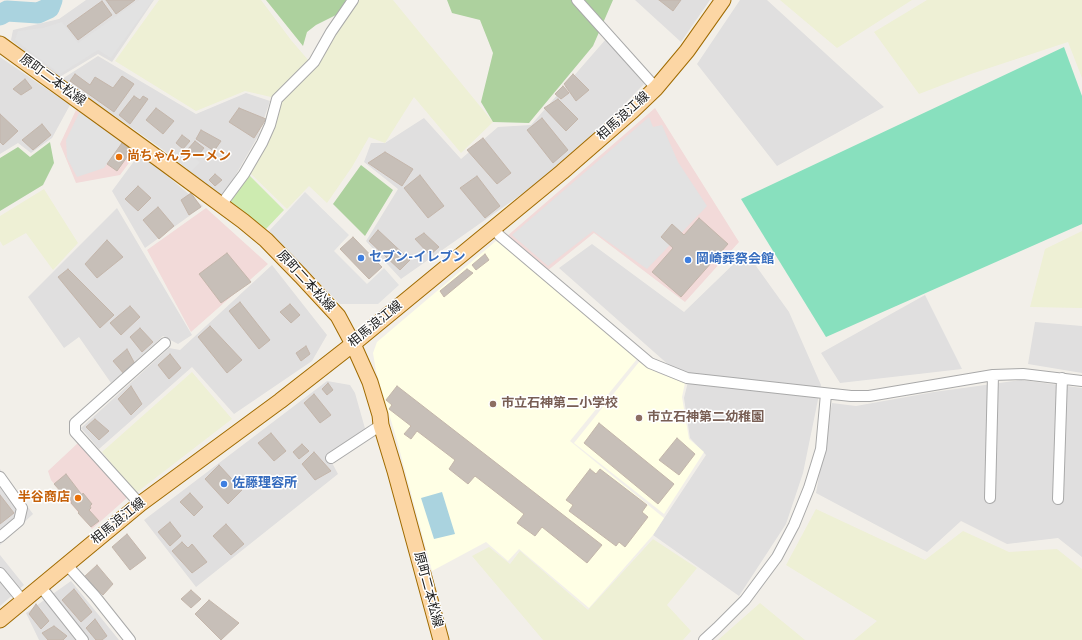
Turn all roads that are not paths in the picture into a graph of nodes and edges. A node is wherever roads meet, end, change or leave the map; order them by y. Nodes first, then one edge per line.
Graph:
1 (353, 0) edge
2 (577, 0) edge
3 (723, 0) edge
4 (0, 44) edge
5 (656, 88) junction
6 (221, 205) junction
7 (493, 228) junction
8 (165, 343) dead end
9 (353, 344) junction
10 (993, 375) junction
11 (1062, 378) junction
12 (1082, 381) edge
13 (826, 394) junction
14 (381, 425) junction
15 (331, 458) dead end
16 (0, 477) edge
17 (990, 498) dead end
18 (1058, 499) dead end
19 (140, 504) junction
20 (0, 537) edge
21 (67, 565) junction
22 (0, 573) edge
23 (40, 587) junction
24 (23, 601) junction
25 (0, 620) edge
26 (83, 640) edge
27 (130, 640) edge
28 (441, 640) edge
29 (704, 640) edge

1 - 6 street
2 - 5 street
3 - 5 main road, 相馬浪江線
4 - 6 main road, 原町二本松線
5 - 7 main road, 相馬浪江線
6 - 9 main road, 原町二本松線
7 - 9 main road, 相馬浪江線
7 - 13 street
8 - 19 street
9 - 14 main road, 原町二本松線
9 - 19 main road, 相馬浪江線
10 - 11 street
10 - 13 street
10 - 17 street
11 - 12 street
11 - 18 street
13 - 29 street
14 - 15 street
14 - 28 main road, 原町二本松線
16 - 20 street
19 - 21 main road, 相馬浪江線
21 - 23 main road, 相馬浪江線
21 - 27 street
22 - 24 street
23 - 24 main road, 相馬浪江線
23 - 26 street
24 - 25 main road, 相馬浪江線

